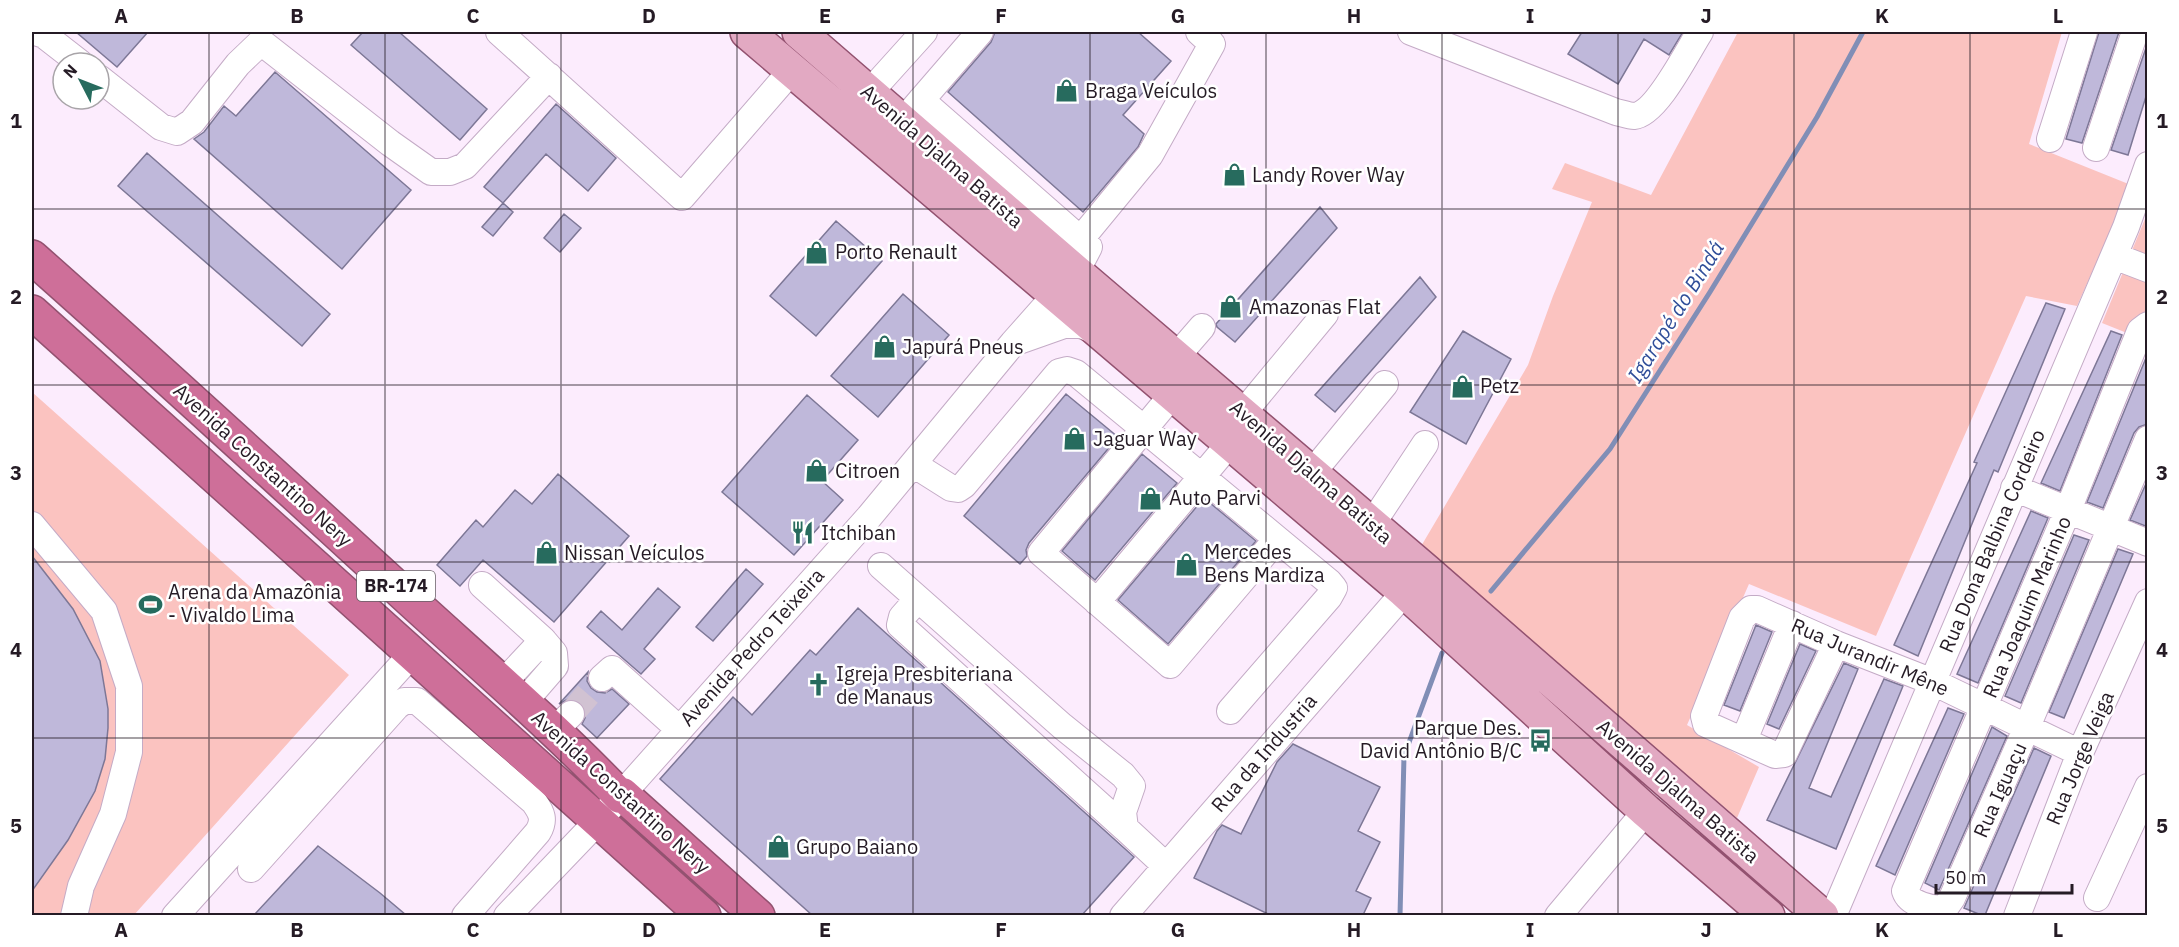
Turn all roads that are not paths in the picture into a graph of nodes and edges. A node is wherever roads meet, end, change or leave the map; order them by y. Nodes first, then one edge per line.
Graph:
1 (35, 32) edge
2 (499, 32) edge
3 (747, 32) edge
4 (799, 32) edge
5 (924, 32) edge
6 (980, 32) edge
7 (1199, 32) edge
8 (1412, 32) edge
9 (1700, 32) edge
10 (2084, 32) edge
11 (2134, 32) edge
12 (268, 37) edge
13 (65, 51) edge
14 (792, 70) junction
15 (549, 76) junction
16 (111, 87) edge
17 (869, 93) junction
18 (912, 111) junction
19 (2050, 139) dead end
20 (2096, 148) dead end
21 (2148, 165) edge
22 (2137, 231) edge
23 (1080, 240) junction
24 (2114, 256) junction
25 (32, 257) edge
26 (2148, 269) edge
27 (1066, 283) junction
28 (32, 312) edge
29 (1325, 314) dead end
30 (2148, 325) edge
31 (1202, 327) dead end
32 (1104, 334) junction
33 (1013, 343) junction
34 (1176, 357) junction
35 (1385, 384) dead end
36 (1173, 394) junction
37 (1243, 413) junction
38 (1144, 429) junction
39 (2148, 439) edge
40 (1230, 443) junction
41 (1425, 444) dead end
42 (913, 464) junction
43 (1312, 473) junction
44 (1201, 477) junction
45 (2014, 488) junction
46 (2068, 510) junction
47 (1372, 524) junction
48 (32, 525) edge
49 (2111, 528) junction
50 (1277, 539) junction
51 (2148, 543) edge
52 (881, 566) dead end
53 (1414, 580) junction
54 (482, 585) dead end
55 (918, 599) junction
56 (1097, 602) junction
57 (2148, 602) edge
58 (1792, 624) junction
59 (1836, 644) junction
60 (412, 654) junction
61 (602, 678) dead end
62 (1933, 682) junction
63 (513, 694) junction
64 (1984, 706) junction
65 (1230, 711) dead end
66 (423, 726) dead end
67 (2027, 727) junction
68 (680, 729) junction
69 (1744, 740) junction
70 (2080, 753) junction
71 (2148, 787) edge
72 (620, 796) junction
73 (516, 808) dead end
74 (1646, 811) junction
75 (598, 821) junction
76 (1125, 828) junction
77 (1166, 866) junction
78 (251, 869) dead end
79 (1905, 891) joint
80 (2097, 898) dead end
81 (2026, 912) edge
82 (74, 915) edge
83 (175, 915) edge
84 (465, 915) edge
85 (507, 915) edge
86 (704, 915) edge
87 (758, 915) edge
88 (1123, 915) edge
89 (1558, 915) edge
90 (1768, 915) edge
91 (1822, 915) edge
92 (1833, 915) edge

1 - 13 street
2 - 15 street
3 - 14 main road, Avenida Djalma Batista
4 - 17 main road, Avenida Djalma Batista
5 - 17 street
6 - 18 street
7 - 23 street
8 - 9 street
10 - 19 street
11 - 20 street
12 - 15 street
12 - 16 street
14 - 15 street
14 - 27 main road, Avenida Djalma Batista
17 - 18 main road, Avenida Djalma Batista
18 - 23 street
18 - 27 main road, Avenida Djalma Batista
21 - 22 street, Rua Dona Balbina Cordeiro
22 - 24 street, Rua Dona Balbina Cordeiro
23 - 27 street, Avenida Pedro Teixeira
24 - 26 street
24 - 45 street, Rua Dona Balbina Cordeiro
25 - 63 highway, Avenida Constantino Nery / BR-174
27 - 32 main road, Avenida Djalma Batista
27 - 33 street, Avenida Pedro Teixeira
27 - 34 main road, Avenida Djalma Batista
28 - 60 highway, Avenida Constantino Nery / BR-174
29 - 37 street
30 - 46 street, Rua Joaquim Marinho
31 - 34 street
32 - 33 street
32 - 36 main road, Avenida Djalma Batista
33 - 42 street, Avenida Pedro Teixeira
34 - 37 main road, Avenida Djalma Batista
35 - 43 street
36 - 38 street
36 - 40 main road, Avenida Djalma Batista
37 - 43 main road, Avenida Djalma Batista
38 - 42 street
38 - 44 street
38 - 56 street
39 - 49 street
40 - 44 street
40 - 53 main road, Avenida Djalma Batista
41 - 47 street
42 - 68 street, Avenida Pedro Teixeira
43 - 47 main road, Avenida Djalma Batista
44 - 50 street
44 - 56 street
45 - 46 street
45 - 62 street, Rua Dona Balbina Cordeiro
46 - 49 street
46 - 64 street, Rua Joaquim Marinho
47 - 53 main road, Avenida Djalma Batista
48 - 82 street
49 - 51 street
49 - 67 street
50 - 56 street
50 - 65 street
52 - 55 street
53 - 74 main road, Avenida Djalma Batista
53 - 77 street, Rua da Industria
53 - 91 main road, Avenida Djalma Batista
54 - 63 street
55 - 76 street
55 - 76 street
57 - 70 street, Rua Jorge Veiga
58 - 59 street, Rua Jurandir Mêne
58 - 69 street
58 - 69 street, Rua Jurandir Mêne
59 - 62 street, Rua Jurandir Mêne
59 - 69 street
60 - 75 highway, Avenida Constantino Nery / BR-174
60 - 83 street
61 - 68 street
62 - 64 street, Rua Jurandir Mêne
62 - 92 street, Rua Dona Balbina Cordeiro
63 - 72 highway, Avenida Constantino Nery / BR-174
64 - 67 street, Rua Jurandir Mêne
64 - 79 street, Rua Joaquim Marinho
66 - 73 street
67 - 70 street, Rua Jurandir Mêne
67 - 79 street, Rua Iguaçu
68 - 72 street, Avenida Pedro Teixeira
70 - 81 street, Rua Jorge Veiga
71 - 80 street
72 - 75 street, Avenida Pedro Teixeira
72 - 87 highway, Avenida Constantino Nery / BR-174
74 - 89 street
74 - 90 main road, Avenida Djalma Batista
75 - 85 street, Avenida Pedro Teixeira
75 - 86 highway, Avenida Constantino Nery / BR-174
76 - 77 street
77 - 88 street, Rua da Industria
78 - 84 street

